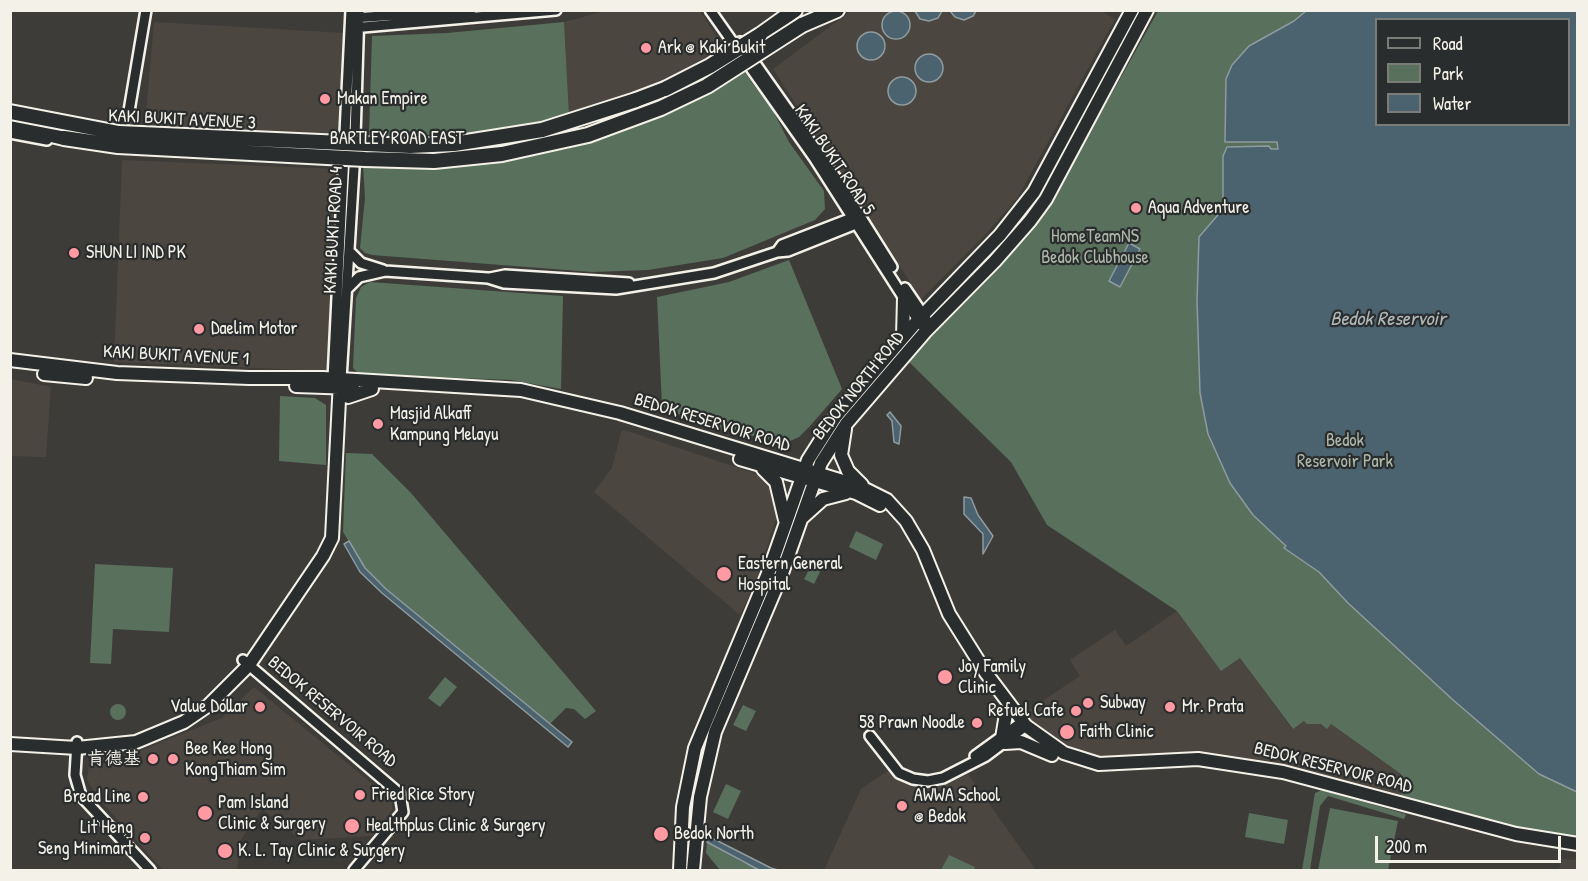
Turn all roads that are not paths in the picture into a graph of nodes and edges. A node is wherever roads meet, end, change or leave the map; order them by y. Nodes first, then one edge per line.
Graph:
1 (146, 10) edge
2 (471, 10) edge
3 (556, 10) edge
4 (710, 10) edge
5 (717, 10) edge
6 (795, 10) edge
7 (824, 10) edge
8 (837, 10) edge
9 (1132, 10) edge
10 (1147, 10) edge
11 (355, 19) edge
12 (802, 25) junction
13 (129, 111) junction
14 (10, 114) edge
15 (346, 117) junction
16 (10, 125) edge
17 (10, 133) edge
18 (116, 135) junction
19 (139, 137) junction
20 (323, 142) junction
21 (344, 142) junction
22 (354, 142) junction
23 (343, 159) junction
24 (354, 159) junction
25 (1058, 176) junction
26 (1040, 181) junction
27 (858, 219) junction
28 (349, 251) junction
29 (385, 271) junction
30 (348, 288) junction
31 (904, 298) junction
32 (920, 317) junction
33 (928, 329) junction
34 (903, 337) junction
35 (10, 360) edge
36 (10, 367) edge
37 (336, 383) junction
38 (372, 389) junction
39 (338, 411) junction
40 (846, 424) junction
41 (817, 444) junction
42 (758, 461) junction
43 (808, 476) junction
44 (876, 493) junction
45 (856, 494) junction
46 (799, 523) junction
47 (785, 524) junction
48 (246, 663) junction
49 (1006, 714) junction
50 (1021, 726) junction
51 (10, 738) edge
52 (1003, 741) junction
53 (10, 744) edge
54 (77, 745) junction
55 (1052, 754) junction
56 (1578, 844) edge
57 (1578, 852) edge
58 (150, 870) edge
59 (354, 870) edge
60 (680, 870) edge
61 (693, 870) edge

1 - 13 street
2 - 11 street
3 - 11 street
4 - 27 street, KAKI BUKIT ROAD 5
5 - 27 street, KAKI BUKIT ROAD 5
6 - 14 highway, BARTLEY ROAD EAST, bridge
7 - 12 highway, BARTLEY ROAD EAST
8 - 12 highway
9 - 26 main road, BEDOK NORTH ROAD
10 - 25 main road, BEDOK NORTH ROAD
11 - 15 street, KAKI BUKIT ROAD 4
11 - 22 street, KAKI BUKIT ROAD 4
12 - 16 highway, BARTLEY ROAD EAST, bridge
13 - 18 street
13 - 19 street
14 - 18 street, KAKI BUKIT AVENUE 3
15 - 20 street
15 - 21 street, KAKI BUKIT ROAD 4
17 - 23 street, KAKI BUKIT AVENUE 3
18 - 19 street, KAKI BUKIT AVENUE 3
19 - 20 street, KAKI BUKIT AVENUE 3
20 - 21 street, KAKI BUKIT AVENUE 3
21 - 22 street, KAKI BUKIT AVENUE 3
21 - 23 street, KAKI BUKIT ROAD 4
22 - 24 street, KAKI BUKIT ROAD 4
23 - 24 street, KAKI BUKIT AVENUE 3
23 - 37 street, KAKI BUKIT ROAD 4
24 - 28 street, KAKI BUKIT ROAD 4
25 - 26 main road
25 - 33 main road, BEDOK NORTH ROAD
26 - 32 main road, BEDOK NORTH ROAD
27 - 29 street
27 - 31 street, KAKI BUKIT ROAD 5
27 - 32 street, KAKI BUKIT ROAD 5
28 - 29 street
28 - 30 street, KAKI BUKIT ROAD 4
29 - 30 street
30 - 37 street, KAKI BUKIT ROAD 4
31 - 32 street, KAKI BUKIT ROAD 5
31 - 34 main road
32 - 33 street, KAKI BUKIT ROAD 5
32 - 34 main road, BEDOK NORTH ROAD
33 - 40 main road, BEDOK NORTH ROAD
34 - 41 main road, BEDOK NORTH ROAD
35 - 37 main road, KAKI BUKIT AVENUE 1
36 - 37 main road, KAKI BUKIT AVENUE 1
37 - 38 main road, BEDOK RESERVOIR ROAD
37 - 39 main road, BEDOK RESERVOIR ROAD
37 - 42 main road, BEDOK RESERVOIR ROAD
37 - 48 main road, BEDOK RESERVOIR ROAD
38 - 39 main road
38 - 42 main road, BEDOK RESERVOIR ROAD
39 - 48 main road, BEDOK RESERVOIR ROAD
40 - 43 main road, BEDOK NORTH ROAD
40 - 44 main road
41 - 42 main road
41 - 43 main road, BEDOK NORTH ROAD
42 - 43 main road, BEDOK RESERVOIR ROAD
42 - 47 main road
43 - 44 main road, BEDOK RESERVOIR ROAD
43 - 45 main road, BEDOK RESERVOIR ROAD
43 - 46 main road, BEDOK NORTH ROAD
43 - 47 main road, BEDOK NORTH ROAD
44 - 50 main road, BEDOK RESERVOIR ROAD
45 - 46 main road
45 - 49 main road, BEDOK RESERVOIR ROAD
46 - 61 main road, BEDOK NORTH ROAD
47 - 60 main road, BEDOK NORTH ROAD
48 - 54 main road, BEDOK RESERVOIR ROAD
48 - 59 street, BEDOK RESERVOIR ROAD
49 - 50 main road, BEDOK RESERVOIR ROAD
49 - 52 main road
50 - 52 street
50 - 55 main road, BEDOK RESERVOIR ROAD
50 - 56 main road, BEDOK RESERVOIR ROAD
51 - 54 main road, BEDOK RESERVOIR ROAD
52 - 52 street
52 - 55 main road
53 - 54 main road, BEDOK RESERVOIR ROAD
54 - 58 street
55 - 57 main road, BEDOK RESERVOIR ROAD

